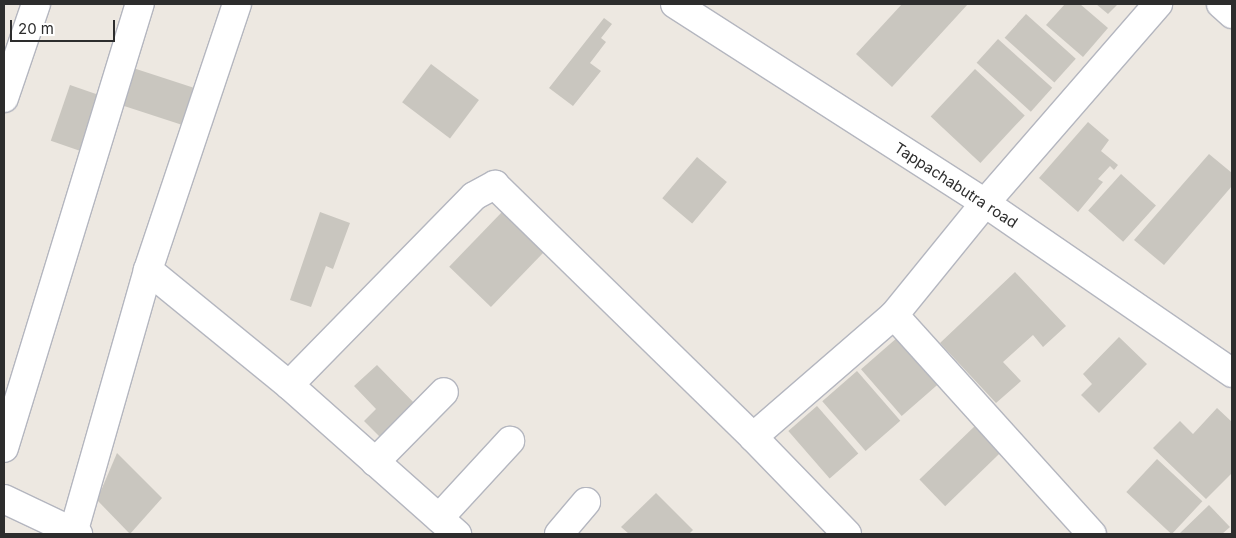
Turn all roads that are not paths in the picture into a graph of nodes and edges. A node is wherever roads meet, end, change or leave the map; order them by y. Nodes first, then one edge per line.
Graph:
1 (36, 4) edge
2 (140, 4) edge
3 (237, 4) edge
4 (675, 4) edge
5 (1158, 4) edge
6 (1221, 4) edge
7 (1232, 14) edge
8 (4, 98) edge
9 (985, 203) junction
10 (148, 270) junction
11 (894, 315) junction
12 (1232, 373) edge
13 (289, 385) junction
14 (444, 392) dead end
15 (753, 437) junction
16 (510, 440) dead end
17 (4, 448) edge
18 (376, 462) junction
19 (4, 499) edge
20 (586, 502) dead end
21 (448, 526) edge
22 (76, 532) edge
23 (559, 534) edge
24 (847, 534) edge
25 (1092, 534) edge

1 - 8 street
2 - 17 street
3 - 10 street
4 - 9 street, Tappachabutra road
5 - 9 street
6 - 7 street
9 - 11 street
9 - 12 street, Tappachabutra road
10 - 13 street
10 - 22 street
11 - 15 street
11 - 25 street
13 - 15 street
13 - 18 street
14 - 18 street
15 - 24 street
16 - 21 street
18 - 21 street
19 - 22 street
20 - 23 street

